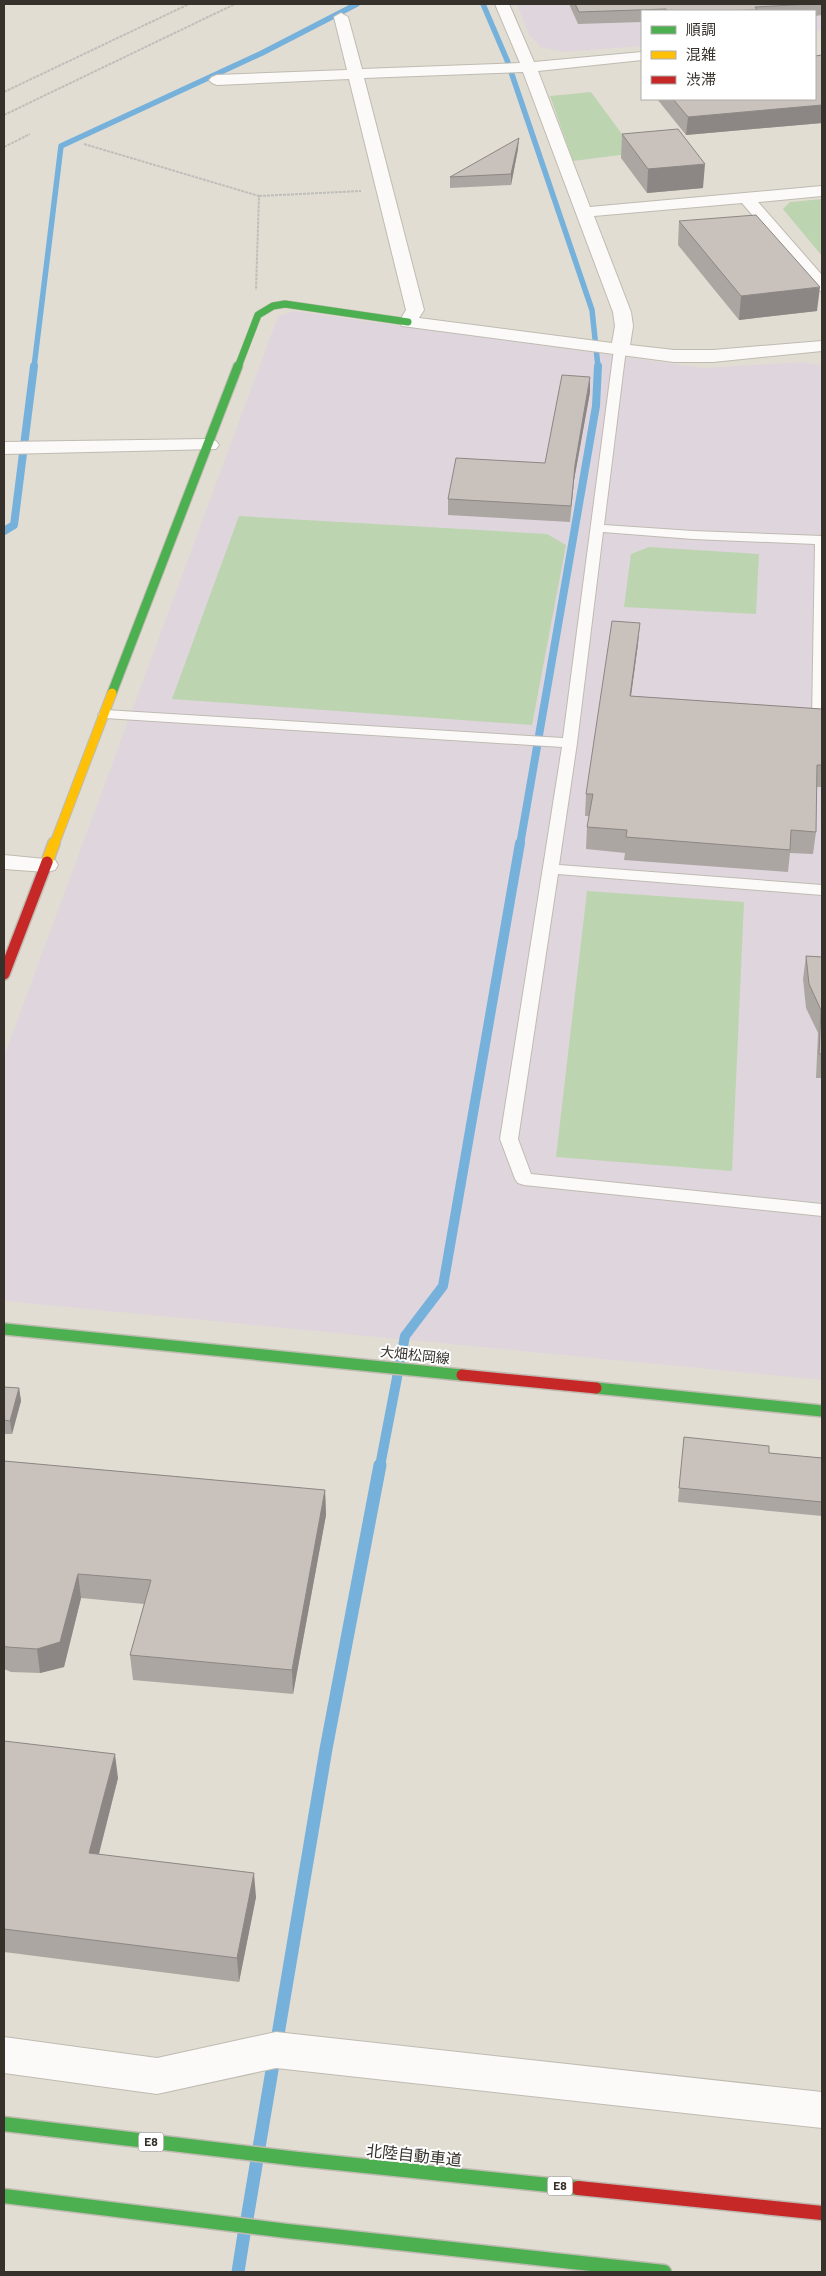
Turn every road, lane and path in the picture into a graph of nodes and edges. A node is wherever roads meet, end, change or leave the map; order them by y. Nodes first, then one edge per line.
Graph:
1 (189, 4) edge
2 (235, 4) edge
3 (502, 4) edge
4 (340, 18) dead end
5 (641, 56) edge
6 (530, 66) junction
7 (355, 75) junction
8 (217, 80) dead end
9 (4, 92) edge
10 (4, 115) edge
11 (30, 134) dead end
12 (84, 144) dead end
13 (4, 147) edge
14 (385, 190) junction
15 (822, 192) edge
16 (259, 196) junction
17 (747, 199) junction
18 (585, 212) junction
19 (822, 286) edge
20 (408, 322) junction
21 (255, 323) junction
22 (822, 346) edge
23 (620, 349) junction
24 (208, 446) junction
25 (4, 448) edge
26 (597, 528) junction
27 (822, 540) edge
28 (105, 714) junction
29 (819, 720) edge
30 (570, 743) junction
31 (4, 862) edge
32 (46, 865) junction
33 (551, 869) junction
34 (822, 890) edge
35 (4, 974) edge
36 (822, 1210) edge
37 (4, 1329) edge
38 (822, 1412) edge
39 (4, 2055) edge
40 (822, 2110) edge
41 (4, 2124) edge
42 (4, 2196) edge
43 (822, 2214) edge
44 (664, 2272) edge

1 - 9 path
2 - 10 path
3 - 6 street
4 - 7 street
5 - 6 street
6 - 7 street
6 - 18 street
7 - 8 street
7 - 14 street
11 - 13 path
12 - 16 path
14 - 16 path
14 - 20 street
15 - 17 street
16 - 21 path
17 - 18 street
17 - 19 street
18 - 23 street
20 - 21 main road
20 - 23 street
21 - 24 main road
22 - 23 street
23 - 26 lane
24 - 25 street
24 - 28 main road
26 - 27 lane
26 - 30 lane
27 - 29 lane
28 - 30 lane
28 - 32 main road
30 - 33 lane
31 - 32 street
32 - 35 main road
33 - 34 lane
33 - 36 lane
37 - 38 main road, 大畑松岡線
39 - 40 street
41 - 43 main road, 北陸自動車道 / E8
42 - 44 main road

